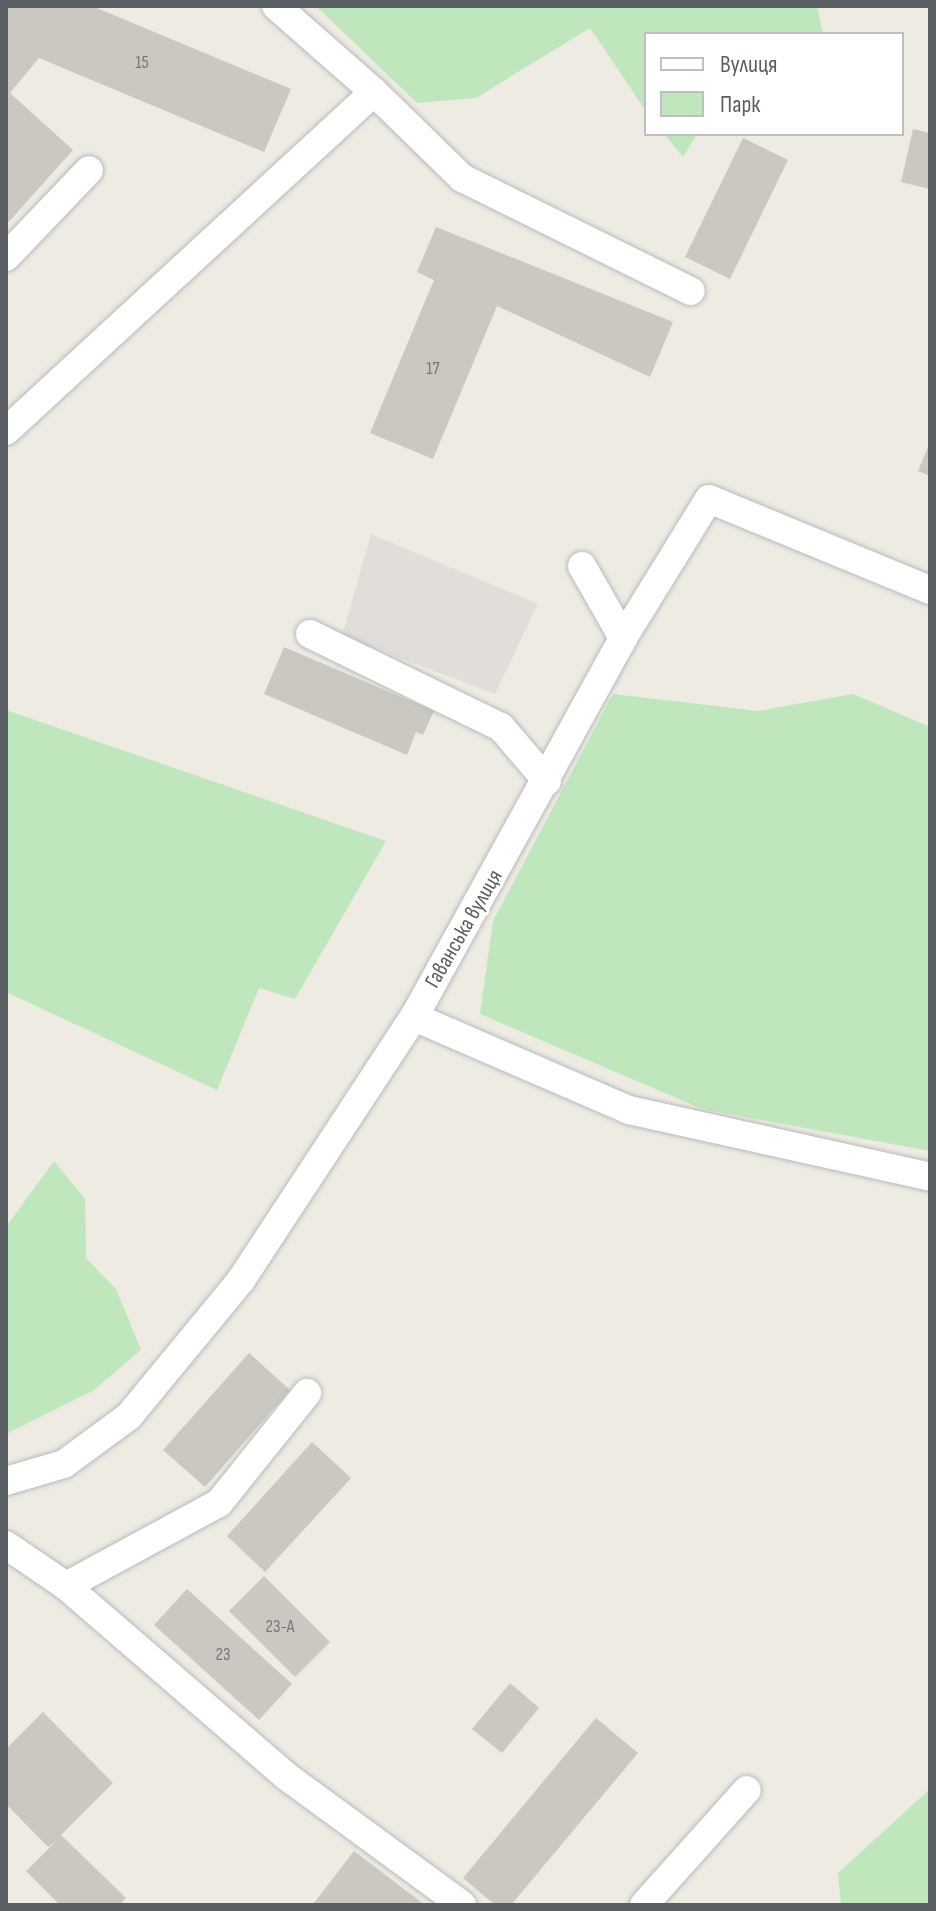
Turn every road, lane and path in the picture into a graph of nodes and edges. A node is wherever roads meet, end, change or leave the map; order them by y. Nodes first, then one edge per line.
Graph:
1 (276, 6) edge
2 (374, 92) junction
3 (89, 170) dead end
4 (6, 257) edge
5 (691, 291) dead end
6 (6, 431) edge
7 (582, 566) dead end
8 (930, 590) edge
9 (310, 634) dead end
10 (623, 638) junction
11 (547, 781) junction
12 (414, 1017) junction
13 (930, 1177) edge
14 (307, 1393) dead end
15 (6, 1481) edge
16 (6, 1545) edge
17 (66, 1586) junction
18 (747, 1790) dead end
19 (462, 1905) edge
20 (644, 1905) edge

1 - 2 lane
2 - 5 lane
2 - 6 lane
3 - 4 lane
7 - 10 lane
8 - 10 lane, Гаванська вулиця
9 - 11 lane
10 - 11 lane, Гаванська вулиця
11 - 12 lane, Гаванська вулиця
12 - 13 lane
12 - 15 lane, Гаванська вулиця
14 - 17 lane
16 - 17 lane
17 - 19 lane
18 - 20 lane

